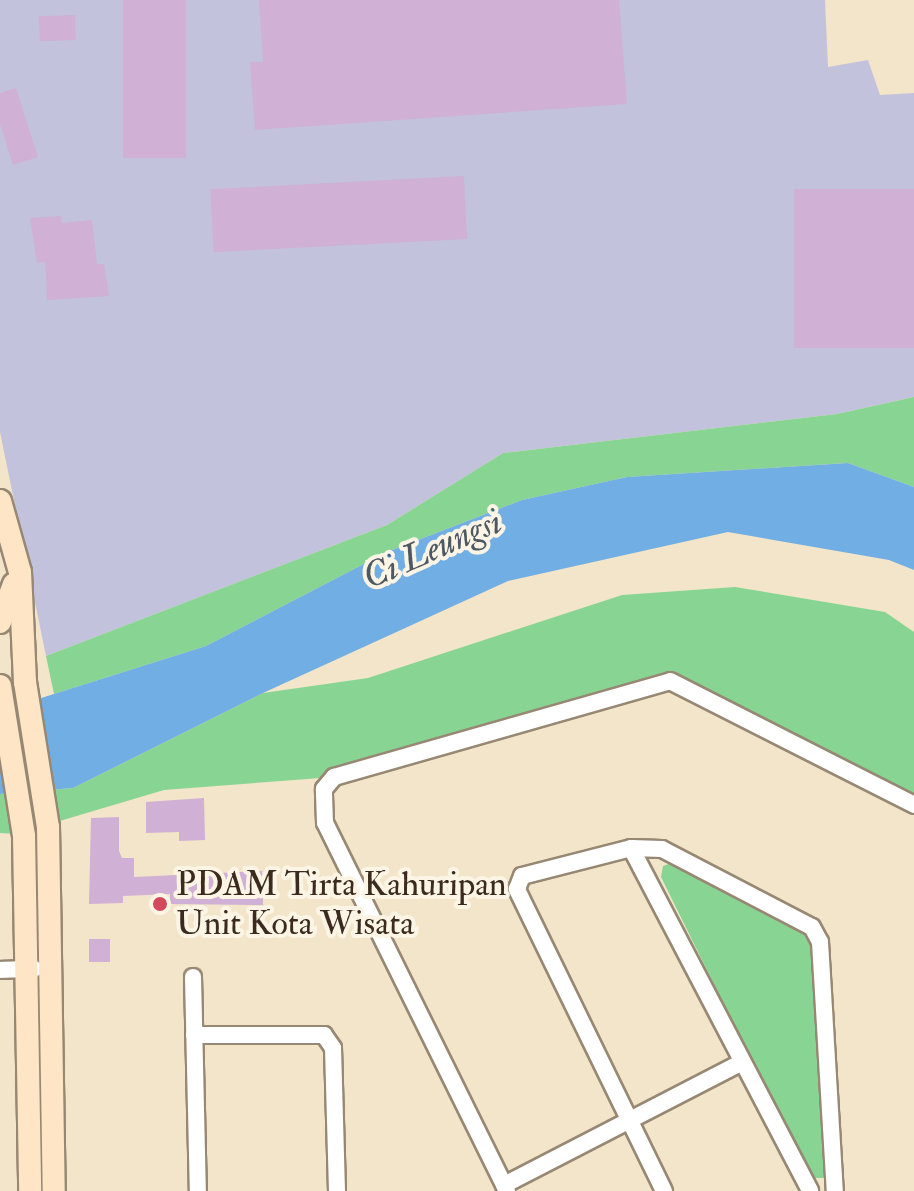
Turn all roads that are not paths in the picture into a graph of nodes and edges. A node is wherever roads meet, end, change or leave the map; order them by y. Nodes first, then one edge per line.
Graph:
1 (0, 501) edge
2 (20, 572) junction
3 (0, 622) edge
4 (0, 686) edge
5 (914, 805) edge
6 (631, 848) junction
7 (48, 968) junction
8 (24, 969) junction
9 (0, 970) edge
10 (193, 977) dead end
11 (194, 1035) junction
12 (742, 1062) junction
13 (630, 1121) junction
14 (505, 1188) edge
15 (338, 1189) edge
16 (30, 1191) edge
17 (54, 1191) edge
18 (198, 1191) edge
19 (664, 1191) edge
20 (810, 1191) edge
21 (835, 1191) edge

1 - 2 street
2 - 3 street
2 - 7 street
4 - 8 street
5 - 14 street
6 - 12 street
6 - 13 street
6 - 21 street
7 - 8 street
7 - 17 street
8 - 9 street
8 - 16 street
10 - 11 street
11 - 15 street
11 - 18 street
12 - 13 street
12 - 20 street
13 - 14 street
13 - 19 street

